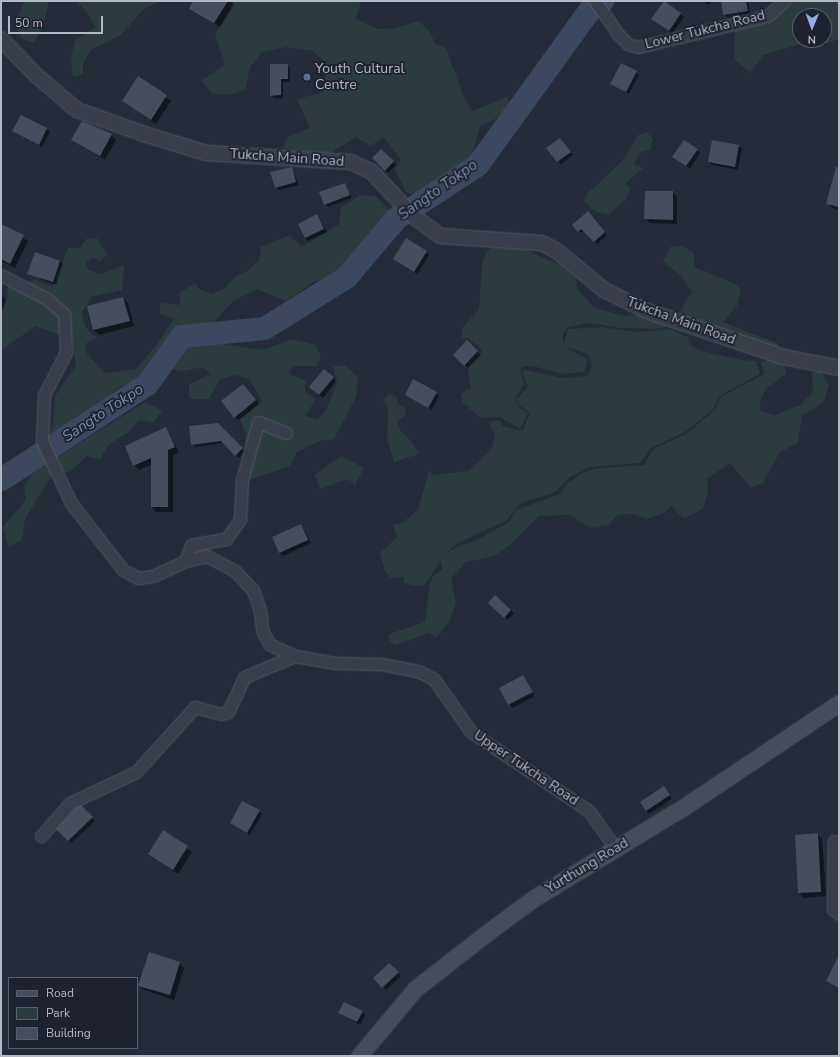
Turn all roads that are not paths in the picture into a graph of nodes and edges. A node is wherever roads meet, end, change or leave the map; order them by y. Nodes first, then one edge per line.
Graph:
1 (595, 1) edge
2 (784, 1) edge
3 (1, 39) edge
4 (1, 275) edge
5 (839, 368) edge
6 (286, 433) dead end
7 (184, 561) junction
8 (295, 656) junction
9 (839, 703) edge
10 (41, 836) dead end
11 (839, 843) edge
12 (616, 848) junction
13 (839, 914) edge
14 (358, 1056) edge

1 - 2 street, Lower Tukcha Road
3 - 5 street, Tukcha Main Road
4 - 7 street, Upper Tukcha Road
6 - 7 street
7 - 8 street, Upper Tukcha Road
8 - 10 street
8 - 12 street, Upper Tukcha Road
9 - 12 main road, Yurthung Road
11 - 13 street
12 - 14 main road, Yurthung Road

